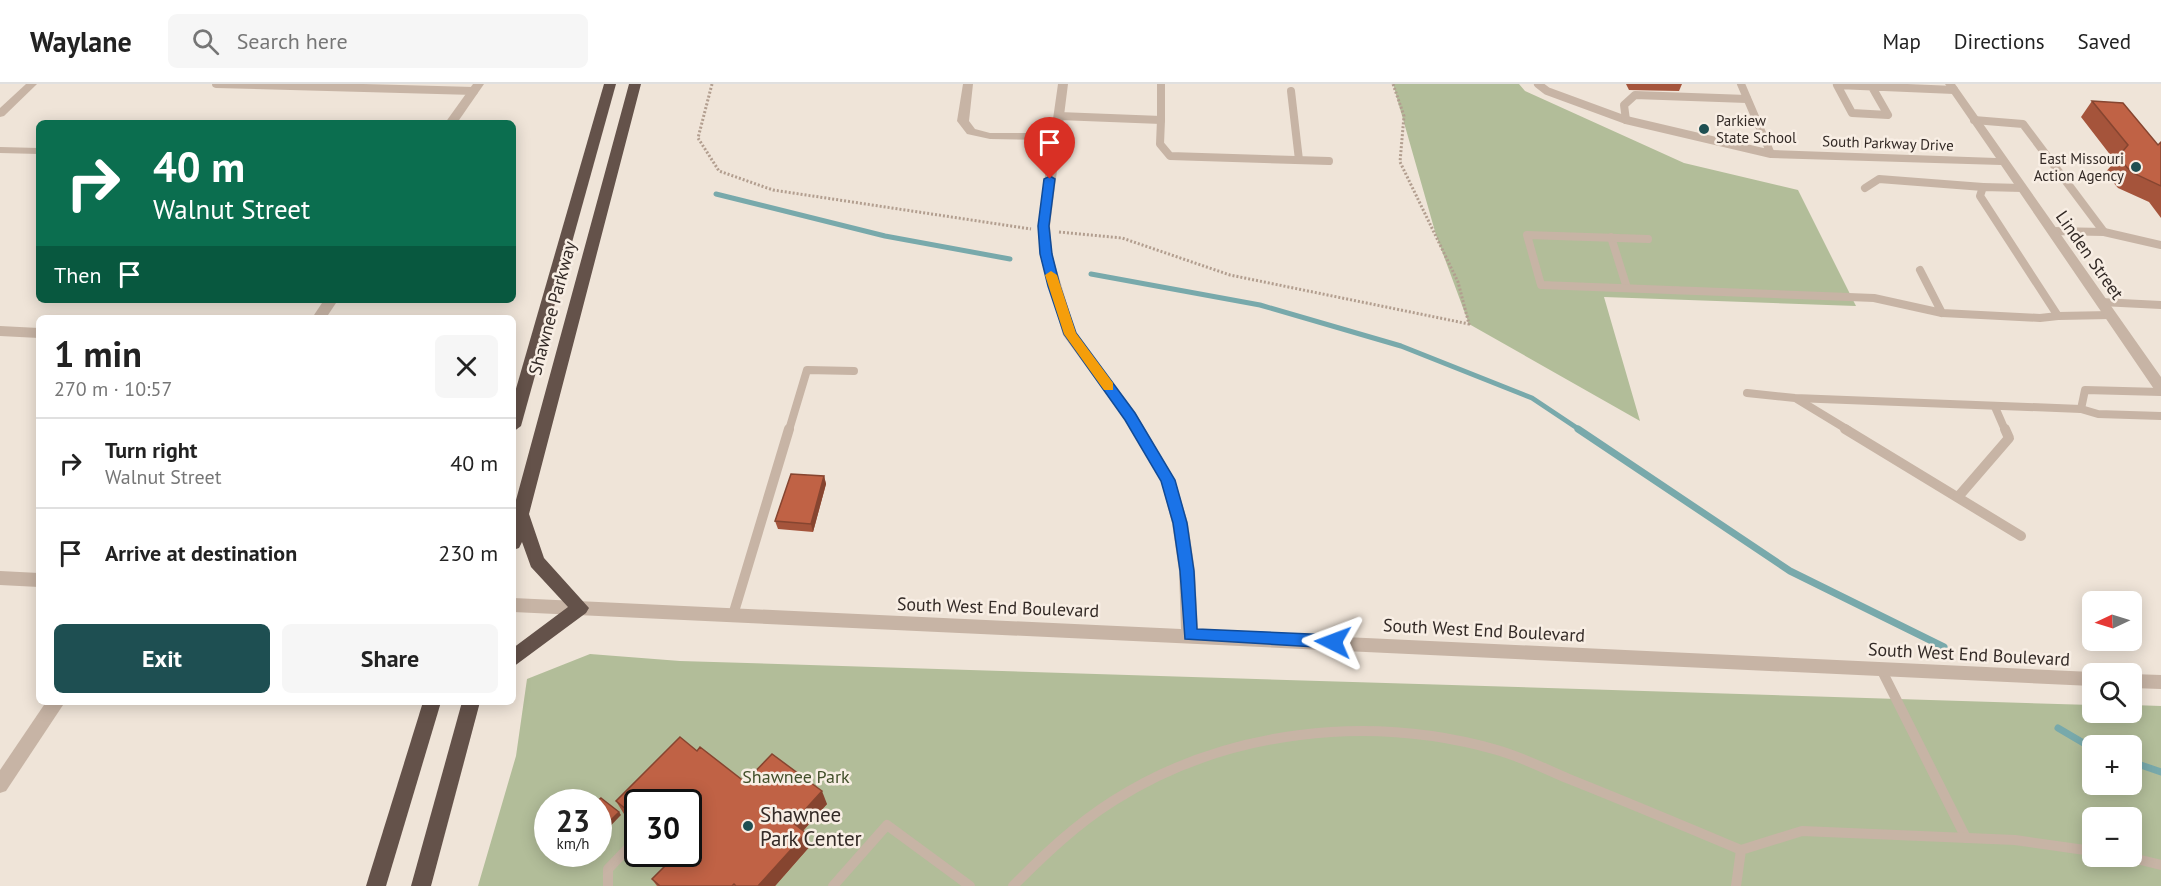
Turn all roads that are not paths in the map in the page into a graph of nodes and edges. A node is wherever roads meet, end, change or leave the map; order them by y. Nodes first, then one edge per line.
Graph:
1 (32, 84) edge
2 (216, 84) edge
3 (610, 84) edge
4 (635, 84) edge
5 (968, 84) edge
6 (1063, 84) edge
7 (1161, 84) edge
8 (1538, 84) edge
9 (1741, 84) edge
10 (1836, 85) edge
11 (477, 87) edge
12 (1872, 87) junction
13 (1952, 87) edge
14 (1291, 91) dead end
15 (1747, 99) junction
16 (0, 114) edge
17 (1059, 116) junction
18 (453, 120) edge
19 (1161, 120) junction
20 (1626, 120) junction
21 (1974, 120) junction
22 (1056, 137) junction
23 (0, 150) edge
24 (36, 151) edge
25 (1771, 154) junction
26 (1299, 160) junction
27 (1329, 161) dead end
28 (2003, 162) junction
29 (1983, 187) junction
30 (1865, 188) dead end
31 (2022, 188) junction
32 (2052, 231) junction
33 (2104, 232) junction
34 (1611, 237) junction
35 (1648, 239) dead end
36 (2161, 245) edge
37 (1920, 270) dead end
38 (1627, 288) junction
39 (2101, 302) junction
40 (2161, 305) edge
41 (1942, 313) junction
42 (2110, 315) junction
43 (2058, 316) junction
44 (0, 331) edge
45 (36, 333) edge
46 (854, 371) dead end
47 (2161, 388) edge
48 (2161, 392) edge
49 (1747, 393) dead end
50 (1794, 398) junction
51 (1995, 407) junction
52 (2081, 410) junction
53 (516, 415) edge
54 (2161, 416) edge
55 (1958, 497) junction
56 (521, 515) junction
57 (516, 532) edge
58 (2021, 536) dead end
59 (0, 578) edge
60 (36, 580) edge
61 (516, 605) edge
62 (580, 608) junction
63 (733, 615) junction
64 (1190, 635) junction
65 (516, 657) edge
66 (1881, 669) junction
67 (2082, 679) edge
68 (2142, 681) edge
69 (2161, 682) edge
70 (54, 705) edge
71 (431, 705) edge
72 (470, 705) edge
73 (0, 785) edge
74 (1966, 838) junction
75 (2082, 849) edge
76 (1740, 850) junction
77 (624, 852) edge
78 (2142, 860) edge
79 (2161, 865) edge
80 (376, 886) edge
81 (421, 886) edge
82 (608, 886) edge
83 (833, 886) edge
84 (970, 886) edge
85 (1013, 886) edge
86 (1736, 886) edge

1 - 16 street
2 - 11 lane
3 - 53 highway, Shawnee Parkway
4 - 56 highway, Shawnee Parkway
5 - 22 street
6 - 17 street
7 - 19 lane
8 - 20 lane
9 - 15 lane
10 - 12 lane
10 - 12 lane
11 - 18 street
12 - 13 lane
13 - 21 street, Linden Street
14 - 26 lane
15 - 20 lane
15 - 25 lane
17 - 19 lane
17 - 22 street
19 - 26 lane
20 - 25 lane
21 - 28 street, Linden Street
21 - 33 lane
22 - 64 street
23 - 24 street
25 - 28 street, South Parkway Drive
26 - 27 lane
28 - 31 street, Linden Street
29 - 30 lane
29 - 31 lane
29 - 43 lane
31 - 32 street, Linden Street
32 - 33 lane
32 - 39 street, Linden Street
33 - 36 lane
34 - 35 lane
34 - 38 lane
34 - 38 lane
37 - 41 lane
38 - 41 lane
39 - 40 lane
39 - 42 street, Linden Street
41 - 43 lane
42 - 43 lane
42 - 47 street, Linden Street
44 - 45 street
46 - 63 lane
48 - 52 lane
49 - 50 lane
50 - 51 lane
50 - 55 lane
51 - 52 lane
51 - 55 lane
52 - 54 lane
55 - 58 lane
56 - 57 highway, Shawnee Parkway
56 - 62 highway
59 - 60 street
61 - 62 street, South West End Boulevard
62 - 63 street, South West End Boulevard
62 - 65 highway
63 - 64 street, South West End Boulevard
64 - 66 street, South West End Boulevard
66 - 67 street, South West End Boulevard
66 - 74 lane
68 - 69 street
70 - 73 street
71 - 80 highway
72 - 81 highway
74 - 75 lane
74 - 76 lane
76 - 85 lane
76 - 86 lane
77 - 82 lane
78 - 79 lane
83 - 84 lane

